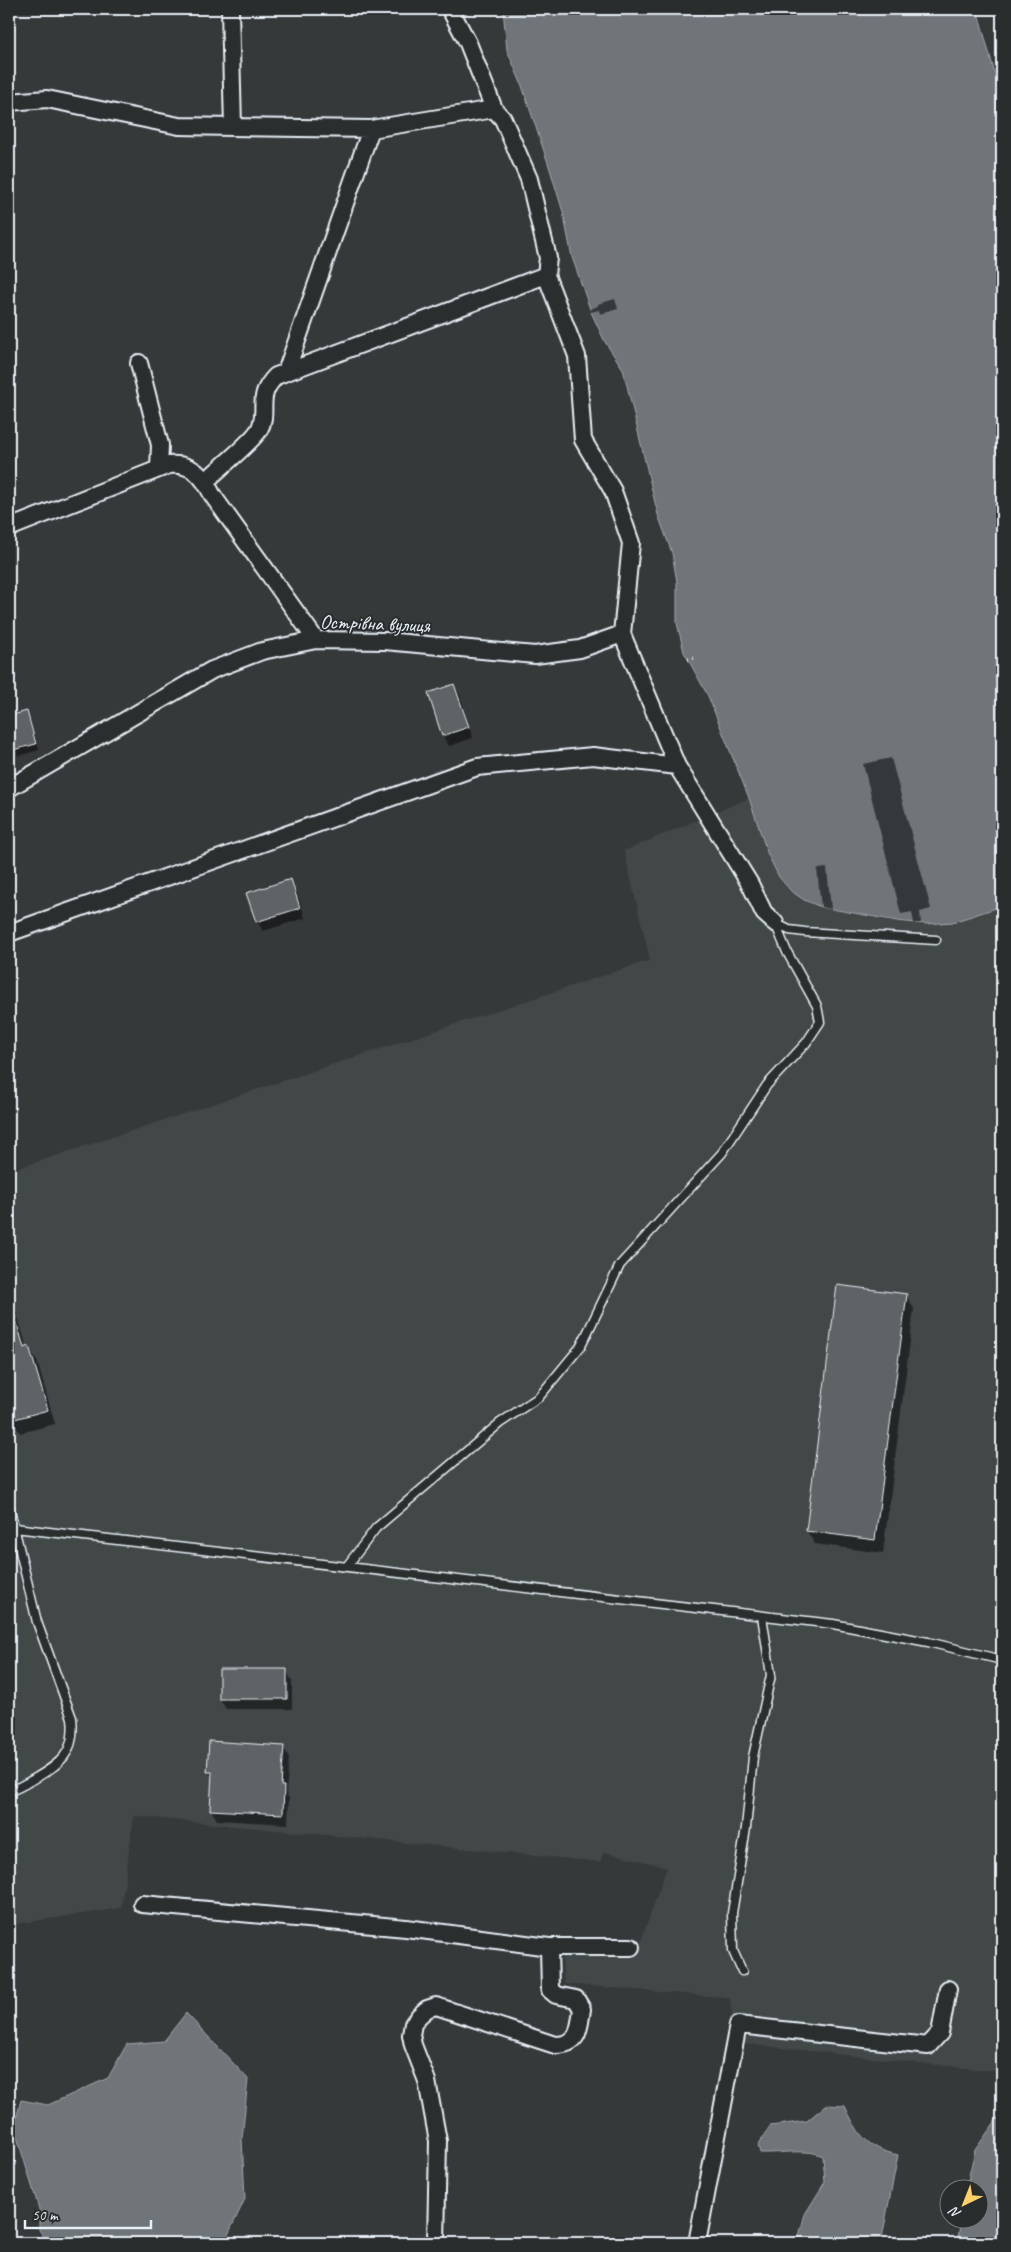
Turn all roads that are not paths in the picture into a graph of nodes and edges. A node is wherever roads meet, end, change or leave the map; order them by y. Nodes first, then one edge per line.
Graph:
1 (230, 9) edge
2 (450, 9) edge
3 (9, 102) edge
4 (494, 109) junction
5 (233, 127) junction
6 (371, 129) junction
7 (546, 275) junction
8 (139, 363) dead end
9 (286, 372) junction
10 (159, 469) junction
11 (206, 481) junction
12 (9, 528) edge
13 (622, 634) junction
14 (316, 640) junction
15 (678, 766) junction
16 (9, 788) edge
17 (776, 923) junction
18 (9, 933) edge
19 (936, 940) dead end
20 (9, 1506) edge
21 (15, 1528) junction
22 (347, 1566) junction
23 (762, 1616) junction
24 (1002, 1660) edge
25 (9, 1791) edge
26 (142, 1904) dead end
27 (549, 1947) junction
28 (631, 1947) dead end
29 (742, 1971) dead end
30 (948, 1989) dead end
31 (436, 2243) edge
32 (697, 2243) edge

1 - 5 street
2 - 4 street
3 - 5 street
4 - 6 street
4 - 7 street
5 - 6 street
6 - 9 street
7 - 9 street
7 - 13 street
8 - 10 street
9 - 11 street
10 - 11 street
10 - 12 street
11 - 14 street
13 - 14 street, Острівна вулиця
13 - 15 street
14 - 16 street, Острівна вулиця
15 - 17 street
15 - 18 street
17 - 19 lane
17 - 22 lane
20 - 21 lane
21 - 22 lane
21 - 25 lane
22 - 23 lane
23 - 24 lane
23 - 29 lane
26 - 27 street
27 - 28 street
27 - 31 street
30 - 32 street

